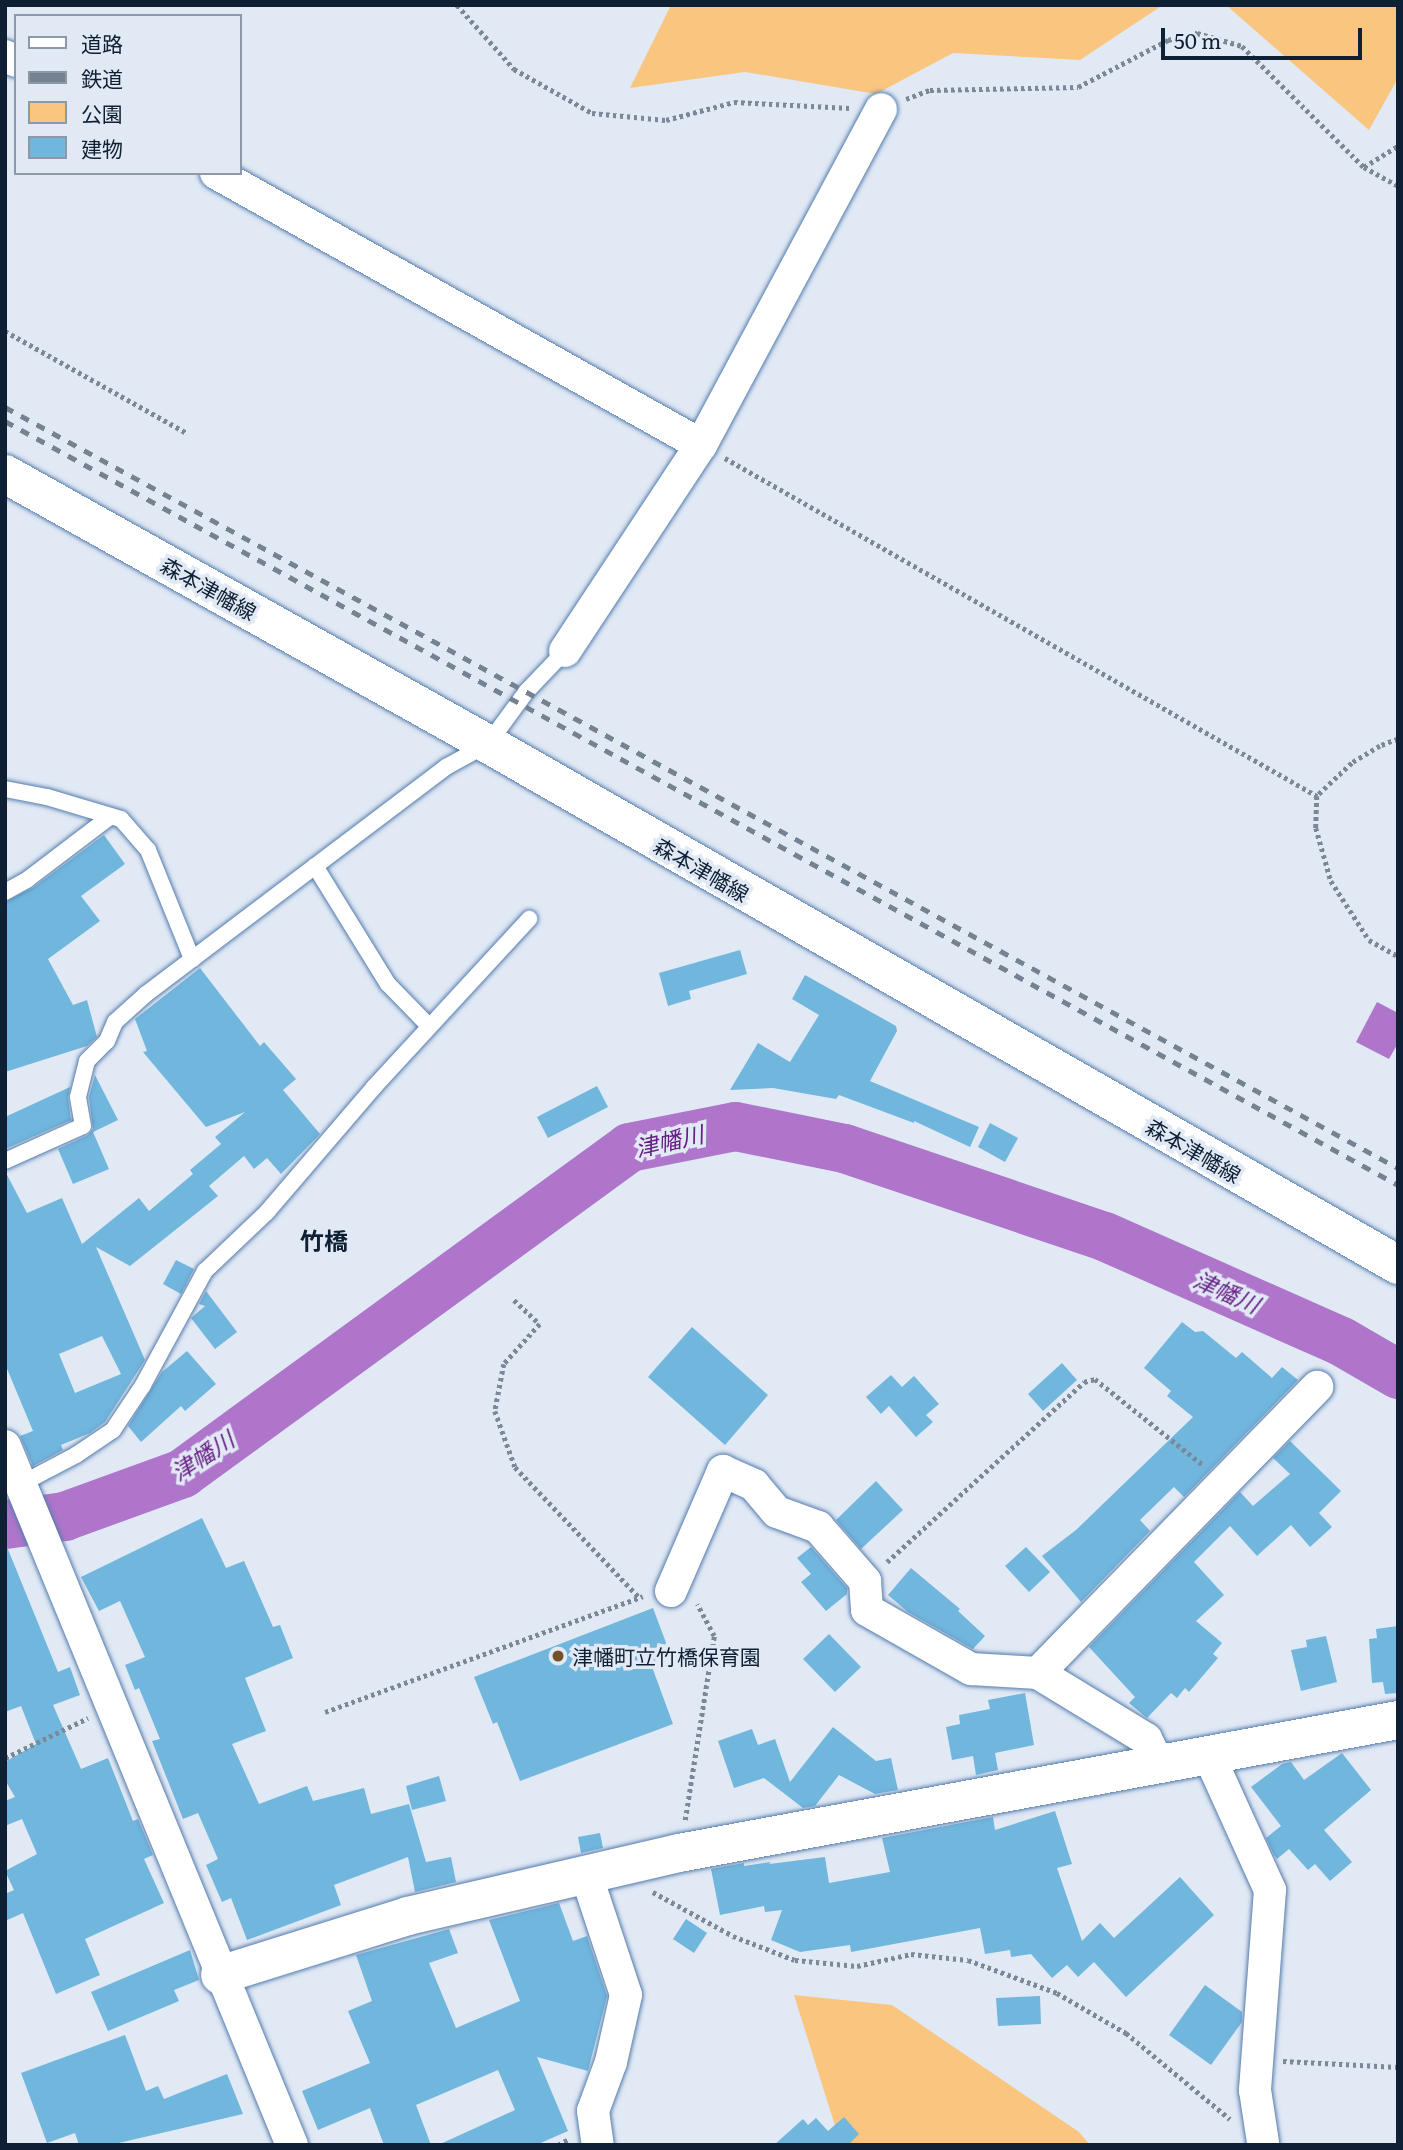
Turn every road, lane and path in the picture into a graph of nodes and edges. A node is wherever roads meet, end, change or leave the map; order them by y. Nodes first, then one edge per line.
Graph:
1 (457, 5) edge
2 (881, 109) junction
3 (1398, 146) edge
4 (1364, 167) junction
5 (220, 175) edge
6 (1398, 186) edge
7 (5, 331) edge
8 (187, 433) dead end
9 (701, 445) junction
10 (5, 474) edge
11 (565, 651) joint
12 (1398, 740) edge
13 (488, 744) junction
14 (5, 789) edge
15 (1317, 796) junction
16 (111, 816) junction
17 (315, 866) junction
18 (5, 892) edge
19 (529, 919) dead end
20 (1398, 956) edge
21 (192, 959) junction
22 (429, 1026) junction
23 (5, 1160) edge
24 (1398, 1265) edge
25 (514, 1300) dead end
26 (1317, 1387) dead end
27 (5, 1447) edge
28 (1224, 1482) junction
29 (21, 1484) junction
30 (865, 1581) junction
31 (671, 1591) junction
32 (639, 1597) junction
33 (1038, 1673) junction
34 (111, 1707) junction
35 (325, 1712) dead end
36 (1398, 1720) edge
37 (1214, 1754) junction
38 (5, 1758) edge
39 (1159, 1764) junction
40 (679, 1853) junction
41 (625, 1865) junction
42 (586, 1874) junction
43 (220, 1975) junction
44 (1257, 2059) junction
45 (1398, 2067) edge
46 (1263, 2142) joint
47 (292, 2145) edge
48 (598, 2145) edge

1 - 2 path
2 - 4 path
2 - 9 street
3 - 4 path
4 - 6 path
5 - 9 street
7 - 8 path
9 - 11 street
9 - 15 path
10 - 13 main road, 森本津幡線
11 - 13 lane
12 - 15 path
13 - 17 lane
13 - 24 main road, 森本津幡線
14 - 16 lane
15 - 20 path
16 - 18 lane
16 - 21 lane
17 - 21 lane
17 - 22 lane
19 - 22 lane
21 - 23 lane
22 - 29 lane
25 - 32 path
26 - 28 street
27 - 29 street
28 - 30 path
28 - 33 street
29 - 34 street
30 - 31 street
30 - 33 street
31 - 32 path
31 - 40 path
32 - 35 path
33 - 39 street
34 - 38 path
34 - 43 street
36 - 37 main road
37 - 39 main road
37 - 44 street
39 - 40 main road
40 - 41 main road
41 - 42 main road
41 - 46 path
42 - 43 main road
42 - 48 street
43 - 47 street
44 - 45 path
44 - 46 street

